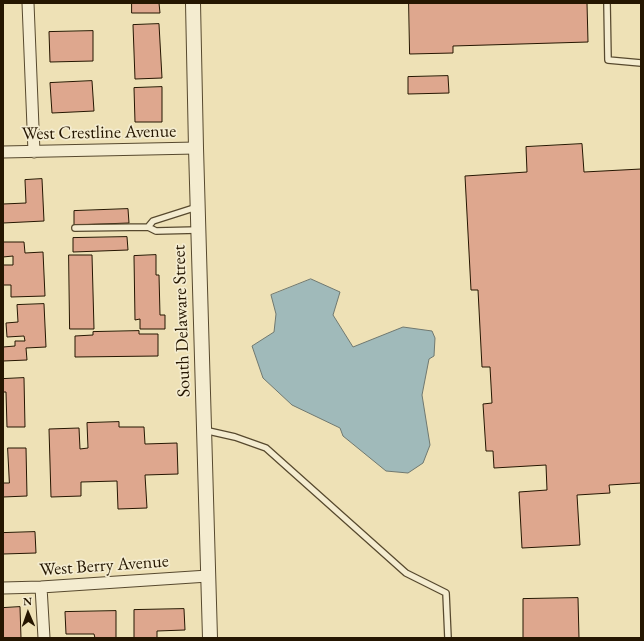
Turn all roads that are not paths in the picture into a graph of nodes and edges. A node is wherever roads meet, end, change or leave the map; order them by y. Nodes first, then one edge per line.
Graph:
1 (28, 3) edge
2 (193, 3) edge
3 (607, 3) edge
4 (641, 63) edge
5 (196, 148) junction
6 (3, 152) edge
7 (34, 152) junction
8 (198, 207) junction
9 (148, 227) junction
10 (75, 228) dead end
11 (198, 230) junction
12 (204, 430) junction
13 (208, 576) junction
14 (41, 587) junction
15 (3, 588) edge
16 (44, 638) edge
17 (210, 638) edge
18 (448, 638) edge

1 - 7 street
2 - 5 street, South Delaware Street
3 - 4 lane
5 - 7 street, West Crestline Avenue
5 - 8 street, South Delaware Street
6 - 7 street, West Crestline Avenue
8 - 9 lane
8 - 11 street, South Delaware Street
9 - 10 lane
9 - 11 lane
11 - 12 street, South Delaware Street
12 - 13 street, South Delaware Street
12 - 18 lane
13 - 14 street, West Berry Avenue
13 - 17 street, South Delaware Street
14 - 15 street, West Berry Avenue
14 - 16 street

